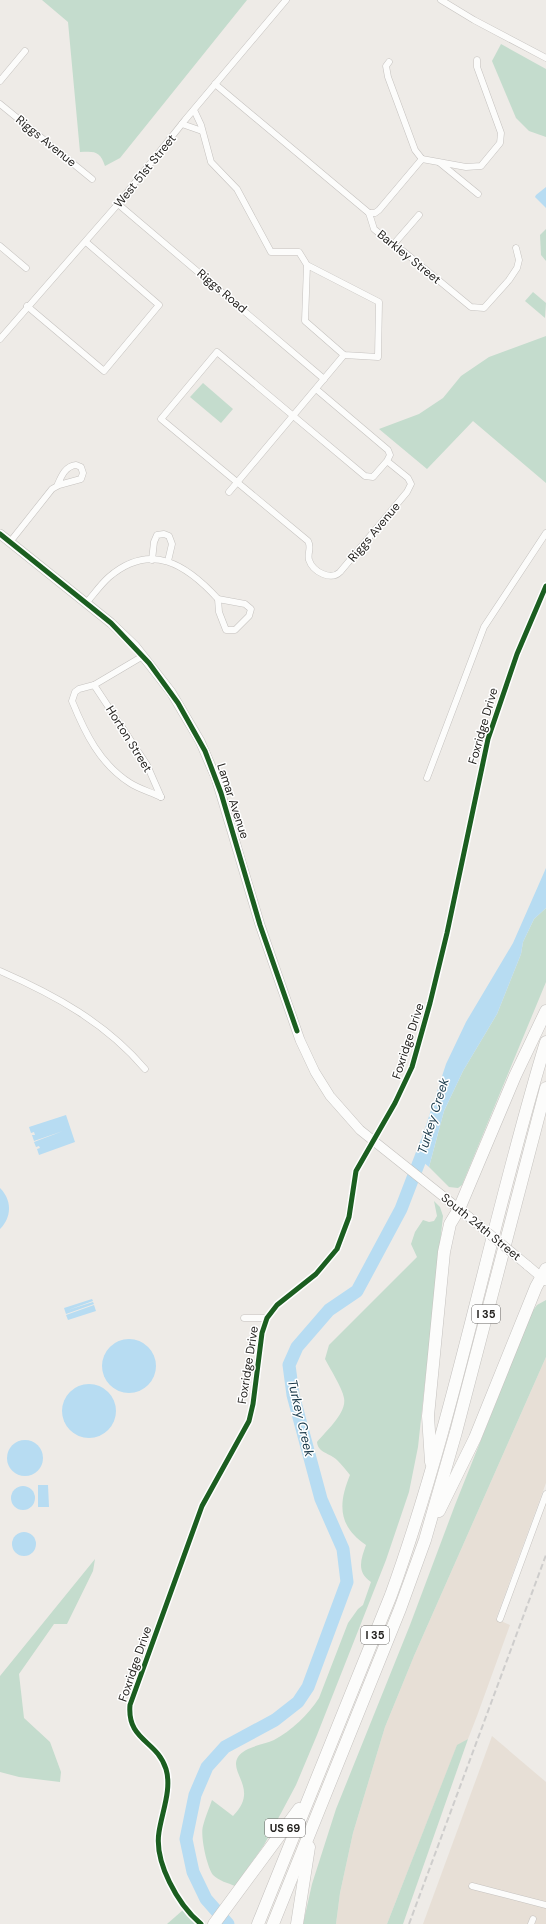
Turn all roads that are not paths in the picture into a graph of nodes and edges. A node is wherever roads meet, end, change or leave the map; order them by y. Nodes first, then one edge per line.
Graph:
1 (286, 0) edge
2 (441, 0) edge
3 (25, 51) dead end
4 (546, 58) edge
5 (478, 60) dead end
6 (389, 62) dead end
7 (0, 81) edge
8 (215, 84) junction
9 (0, 104) edge
10 (194, 110) junction
11 (182, 124) junction
12 (202, 131) junction
13 (422, 159) junction
14 (439, 162) junction
15 (92, 179) dead end
16 (478, 194) dead end
17 (118, 204) junction
18 (369, 213) junction
19 (419, 215) dead end
20 (86, 242) junction
21 (393, 245) junction
22 (0, 246) edge
23 (516, 248) dead end
24 (307, 265) junction
25 (26, 268) dead end
26 (27, 306) junction
27 (0, 339) edge
28 (344, 355) junction
29 (324, 379) junction
30 (316, 389) junction
31 (293, 416) junction
32 (387, 461) junction
33 (237, 482) junction
34 (56, 486) junction
35 (229, 492) dead end
36 (546, 533) edge
37 (0, 534) edge
38 (10, 542) junction
39 (152, 560) junction
40 (168, 561) junction
41 (546, 586) edge
42 (218, 599) junction
43 (87, 602) junction
44 (143, 656) junction
45 (94, 685) junction
46 (427, 778) dead end
47 (0, 971) edge
48 (546, 1011) edge
49 (546, 1042) edge
50 (145, 1069) dead end
51 (546, 1088) edge
52 (373, 1140) junction
53 (414, 1174) joint
54 (459, 1209) junction
55 (544, 1276) edge
56 (244, 1318) dead end
57 (267, 1318) junction
58 (431, 1473) junction
59 (546, 1494) edge
60 (425, 1540) junction
61 (500, 1619) dead end
62 (310, 1793) junction
63 (313, 1824) junction
64 (472, 1886) dead end
65 (546, 1905) edge
66 (200, 1924) edge
67 (214, 1924) edge
68 (258, 1924) edge
69 (272, 1924) edge
70 (297, 1924) edge

1 - 8 street, West 51st Street
2 - 4 street
3 - 7 street
5 - 14 street
6 - 13 street
8 - 10 street, West 51st Street
8 - 18 street, Barkley Street
9 - 15 street, Riggs Avenue
10 - 11 street, West 51st Street
10 - 12 street
11 - 12 street
11 - 17 street, West 51st Street
12 - 24 street
13 - 14 street
13 - 18 street
14 - 16 street
17 - 20 street, West 51st Street
17 - 29 street, Riggs Road
18 - 21 street, Barkley Street
19 - 21 street
20 - 26 street, West 51st Street
20 - 26 street
21 - 23 street, Barkley Street
22 - 25 street
24 - 28 street
24 - 28 street
26 - 27 street, West 51st Street
28 - 29 street
29 - 30 street
30 - 31 street
30 - 32 street
31 - 32 street
31 - 33 street
31 - 33 street
32 - 33 street, Riggs Avenue
33 - 35 street
34 - 34 street
34 - 38 street
36 - 46 street
37 - 38 street, Lamar Avenue
38 - 43 street, Lamar Avenue
39 - 40 street
39 - 40 street
39 - 43 street
40 - 42 street
41 - 52 street, Foxridge Drive
42 - 42 street
43 - 44 street, Lamar Avenue
44 - 45 street, Horton Street
44 - 52 street, Lamar Avenue
45 - 45 street, Horton Street
47 - 50 street
48 - 54 highway
49 - 58 highway, I 35
51 - 60 highway, I 35
52 - 53 street, Lamar Avenue
52 - 57 street, Foxridge Drive
53 - 54 street, South 24th Street
54 - 55 street, South 24th Street, bridge
54 - 58 highway
55 - 60 highway
56 - 57 street
57 - 66 street, Foxridge Drive
58 - 62 highway, I 35
59 - 61 street
60 - 63 highway, I 35
62 - 67 highway, US 69
62 - 68 highway, I 35
63 - 69 highway, I 35
63 - 70 highway, US 69
64 - 65 street

